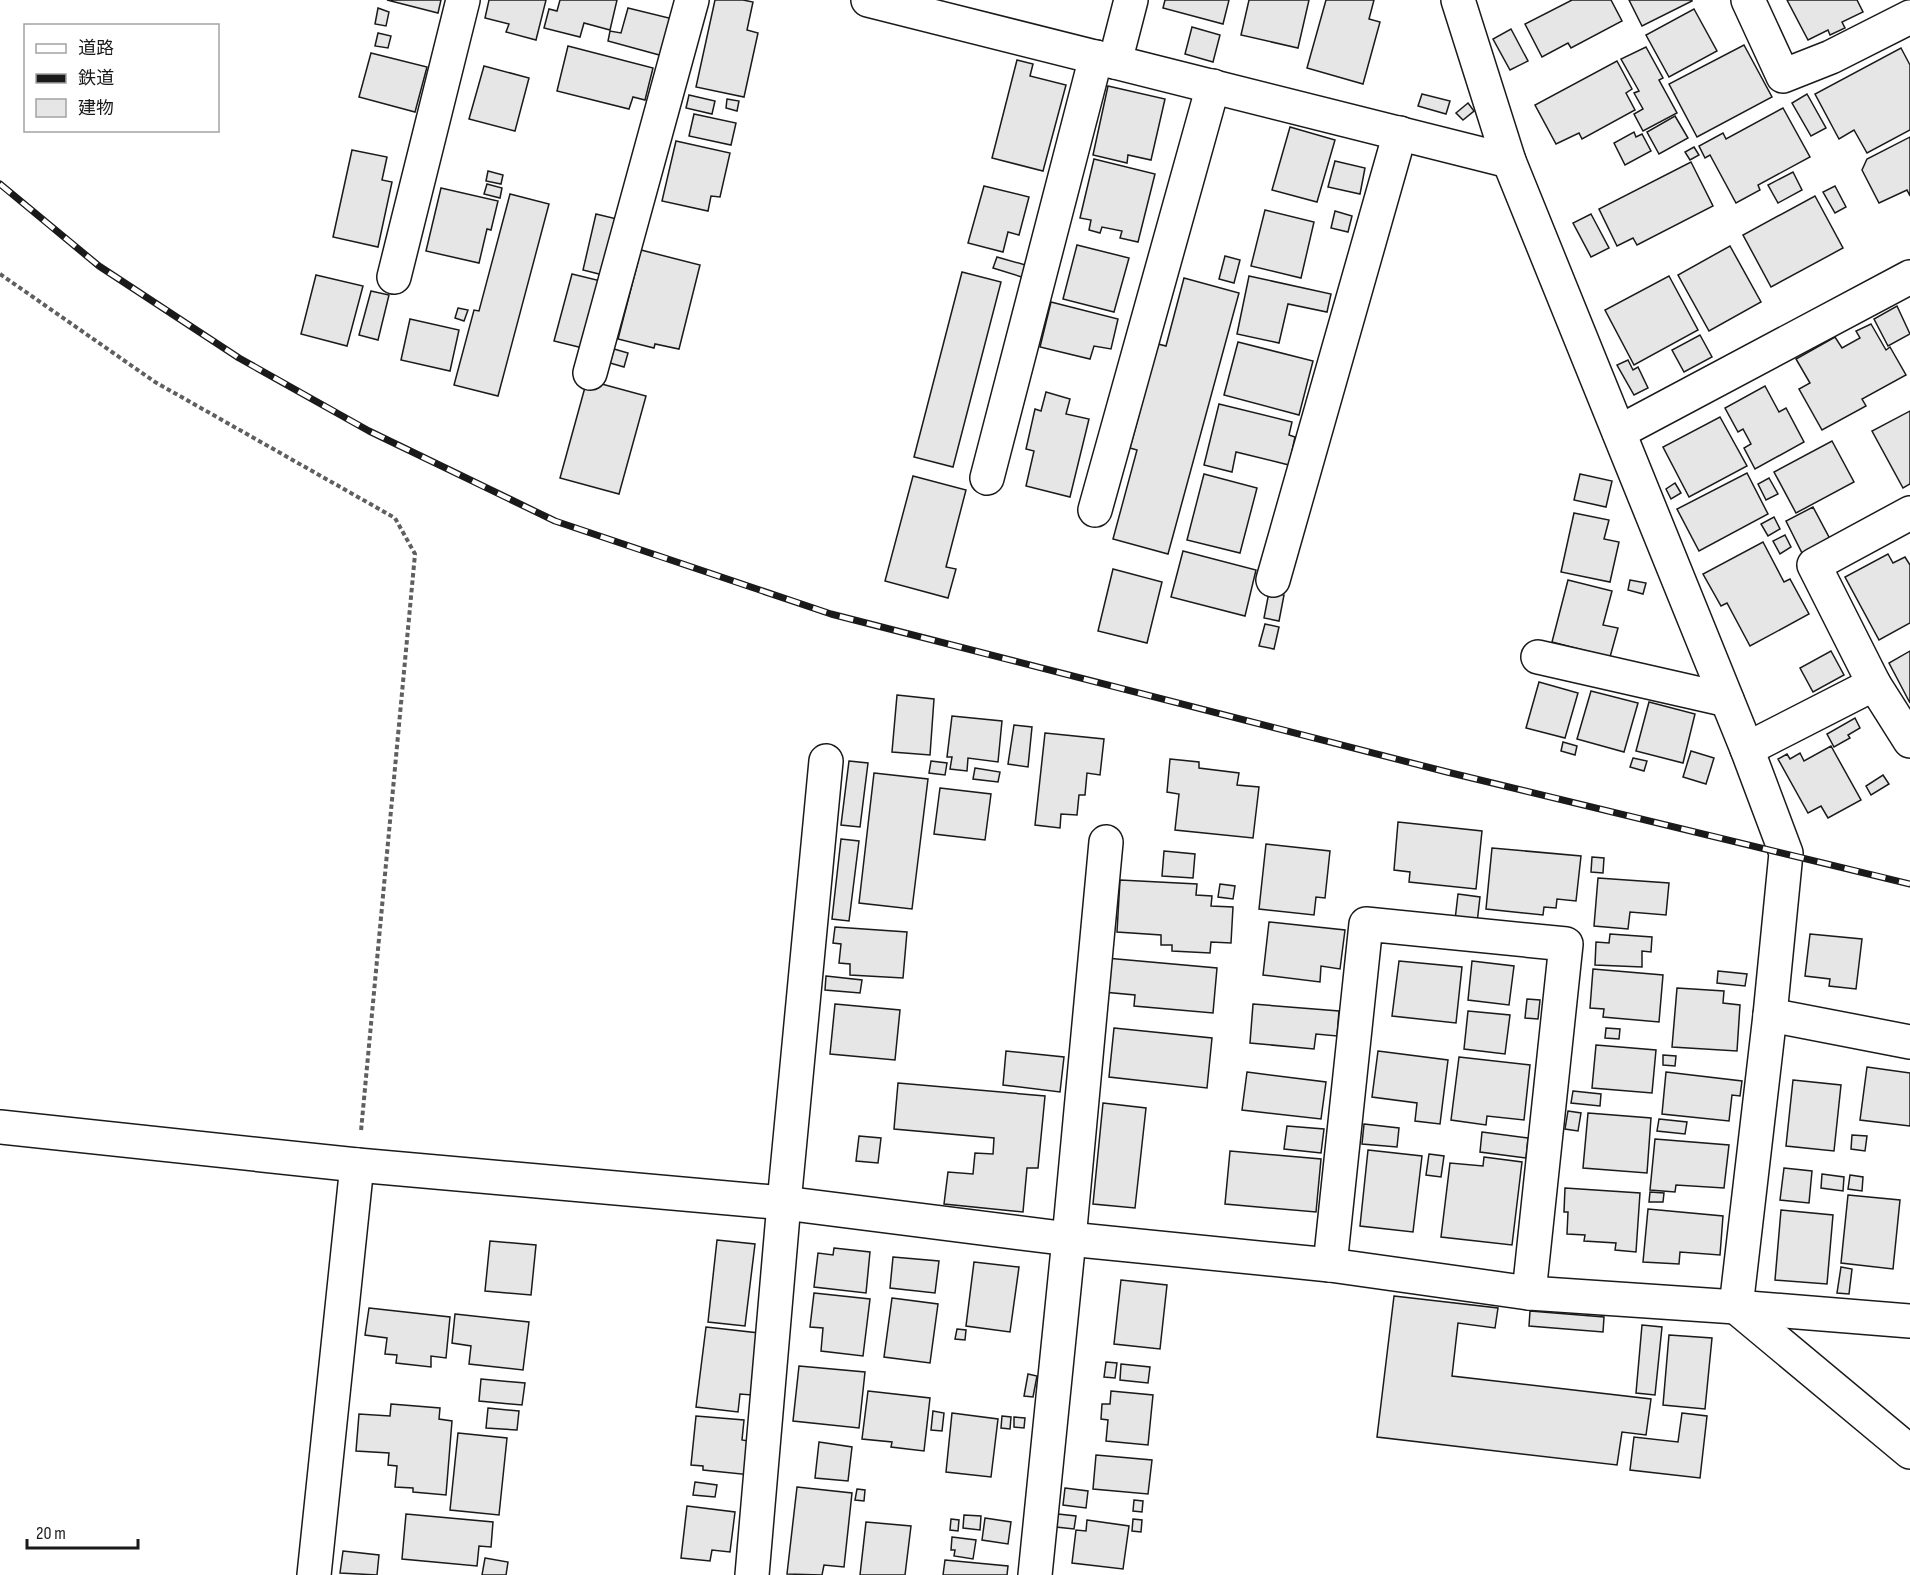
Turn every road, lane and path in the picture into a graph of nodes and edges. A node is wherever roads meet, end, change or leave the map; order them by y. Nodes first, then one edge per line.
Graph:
1 (464, 0) edge
2 (692, 0) edge
3 (868, 0) edge
4 (1131, 0) edge
5 (1458, 0) edge
6 (1748, 0) edge
7 (1910, 17) edge
8 (1106, 60) junction
9 (1213, 86) junction
10 (1400, 133) junction
11 (1509, 161) junction
12 (0, 274) edge
13 (394, 277) dead end
14 (1910, 277) edge
15 (590, 373) dead end
16 (1619, 432) junction
17 (987, 478) dead end
18 (1095, 510) dead end
19 (1910, 513) edge
20 (1273, 580) dead end
21 (1538, 657) dead end
22 (1874, 684) junction
23 (1727, 700) junction
24 (1910, 741) edge
25 (1748, 749) junction
26 (826, 761) dead end
27 (1106, 842) dead end
28 (1770, 1015) junction
29 (1910, 1042) edge
30 (0, 1127) edge
31 (357, 1165) junction
32 (784, 1203) junction
33 (1069, 1239) junction
34 (1330, 1265) junction
35 (1529, 1293) junction
36 (1736, 1307) junction
37 (1910, 1321) edge
38 (1910, 1452) edge
39 (314, 1575) edge
40 (752, 1575) edge
41 (1035, 1575) edge

1 - 13 street
2 - 15 street
3 - 8 street
4 - 8 street
5 - 11 street
6 - 7 street
8 - 9 street
8 - 17 street
9 - 10 street
9 - 18 street
10 - 11 street
10 - 20 street
11 - 16 street
12 - 31 path
14 - 16 street
16 - 23 street
19 - 22 street
21 - 23 street
22 - 24 street
22 - 25 street
23 - 25 street
25 - 28 street
26 - 32 street
27 - 33 street
28 - 29 street
28 - 36 street
30 - 31 street
31 - 32 street
31 - 39 street
32 - 33 street
32 - 40 street
33 - 34 street
33 - 41 street
34 - 35 street
34 - 35 street
35 - 36 street
36 - 37 street
36 - 38 street

